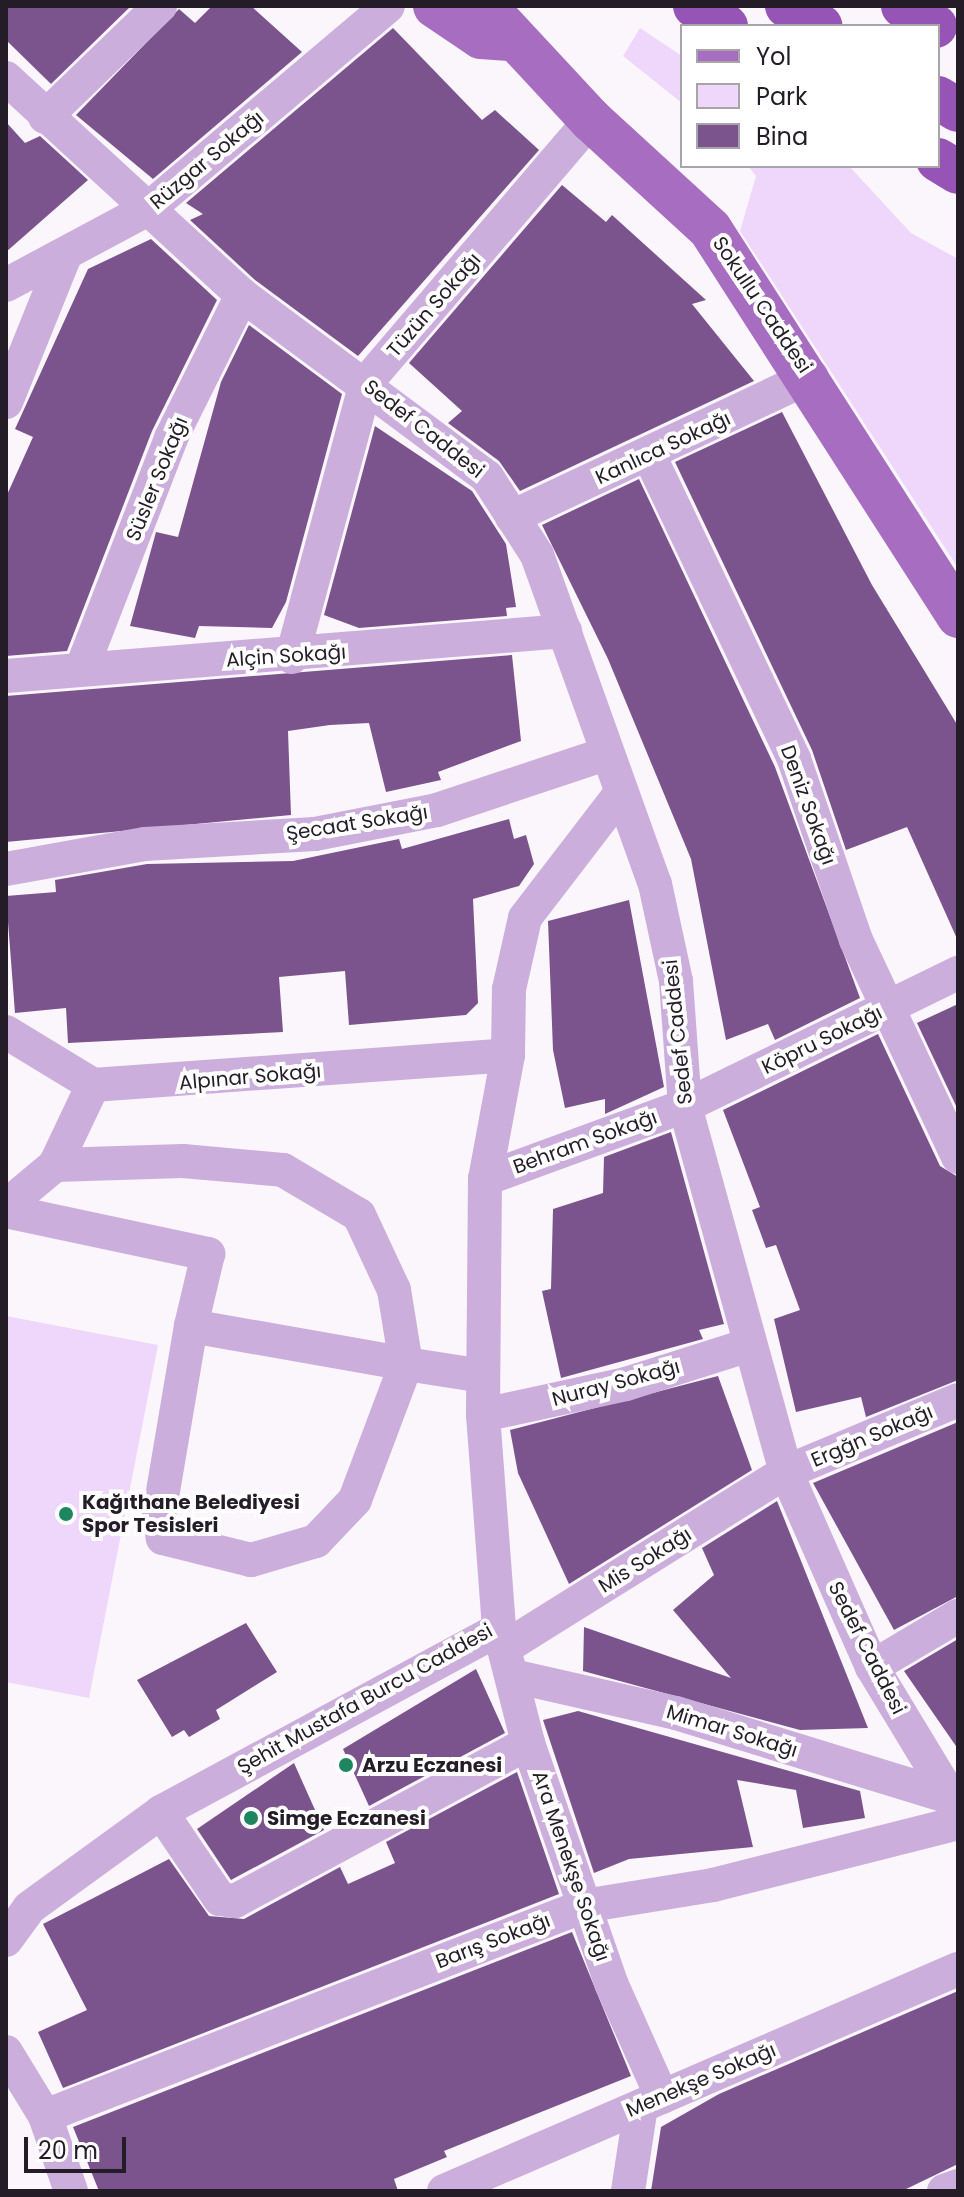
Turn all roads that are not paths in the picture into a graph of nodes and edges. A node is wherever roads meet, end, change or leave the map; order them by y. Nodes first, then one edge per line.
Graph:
1 (160, 6) edge
2 (388, 6) edge
3 (435, 6) edge
4 (695, 6) edge
5 (787, 6) edge
6 (903, 6) edge
7 (498, 23) edge
8 (723, 24) edge
9 (817, 24) edge
10 (932, 24) edge
11 (940, 29) edge
12 (958, 40) edge
13 (6, 78) edge
14 (940, 99) edge
15 (958, 110) edge
16 (45, 117) junction
17 (591, 120) junction
18 (940, 161) edge
19 (958, 172) edge
20 (148, 209) junction
21 (64, 258) junction
22 (6, 285) edge
23 (242, 295) junction
24 (811, 376) junction
25 (366, 383) junction
26 (6, 402) edge
27 (650, 457) junction
28 (512, 517) junction
29 (958, 616) edge
30 (565, 631) junction
31 (292, 657) junction
32 (82, 668) junction
33 (6, 676) edge
34 (605, 754) junction
35 (620, 794) junction
36 (6, 869) edge
37 (958, 973) edge
38 (887, 1009) junction
39 (6, 1032) edge
40 (508, 1055) junction
41 (93, 1085) junction
42 (685, 1106) junction
43 (958, 1157) edge
44 (55, 1165) junction
45 (485, 1179) junction
46 (6, 1209) edge
47 (191, 1326) junction
48 (749, 1345) junction
49 (406, 1364) junction
50 (483, 1376) junction
51 (958, 1400) edge
52 (483, 1415) junction
53 (786, 1472) junction
54 (958, 1616) edge
55 (505, 1651) junction
56 (872, 1667) junction
57 (528, 1743) junction
58 (956, 1805) edge
59 (161, 1812) junction
60 (18, 1906) edge
61 (584, 1906) junction
62 (6, 1940) edge
63 (958, 1969) edge
64 (6, 2052) edge
65 (651, 2101) junction
66 (45, 2116) junction
67 (958, 2186) edge
68 (71, 2191) edge
69 (444, 2191) edge
70 (628, 2191) edge
71 (944, 2191) edge

1 - 16 street
2 - 20 street, Rüzgar Sokağı
3 - 7 main road, Sokullu Caddesi
4 - 8 highway
5 - 9 highway
6 - 10 highway
7 - 17 main road, Sokullu Caddesi
11 - 12 highway
13 - 16 street, Sedef Caddesi
14 - 15 highway
16 - 20 street, Sedef Caddesi
17 - 24 main road, Sokullu Caddesi
17 - 25 street, Tüzün Sokağı
18 - 19 highway
20 - 21 street, Rüzgar Sokağı
20 - 23 street, Sedef Caddesi
21 - 22 street, Rüzgar Sokağı
21 - 26 street
23 - 25 street, Sedef Caddesi
23 - 32 street, Süsler Sokağı
24 - 27 street, Kanlıca Sokağı
24 - 29 main road, Sokullu Caddesi
25 - 28 street, Sedef Caddesi
25 - 31 street, Tüzün Sokağı
27 - 28 street, Kanlıca Sokağı
27 - 38 street, Deniz Sokağı
28 - 30 street, Sedef Caddesi
30 - 31 street, Alçin Sokağı
30 - 34 street, Sedef Caddesi
31 - 32 street, Alçin Sokağı
32 - 33 street, Alçin Sokağı
34 - 35 street, Sedef Caddesi
34 - 36 street, Şecaat Sokağı
35 - 40 street, Şehit Mustafa Burcu Caddesi
35 - 42 street, Sedef Caddesi
37 - 38 street, Köpru Sokağı
38 - 42 street, Köpru Sokağı
38 - 43 street, Deniz Sokağı
39 - 41 street
40 - 41 street, Alpınar Sokağı
40 - 45 street, Şehit Mustafa Burcu Caddesi
41 - 44 street
42 - 45 street, Behram Sokağı
42 - 48 street, Sedef Caddesi
44 - 46 street
44 - 49 street
45 - 50 street, Şehit Mustafa Burcu Caddesi
46 - 47 street
47 - 49 street
47 - 49 street
48 - 52 street, Nuray Sokağı
48 - 53 street, Sedef Caddesi
49 - 50 street
50 - 52 street, Şehit Mustafa Burcu Caddesi
51 - 53 street, Ergğn Sokağı
52 - 55 street, Şehit Mustafa Burcu Caddesi
53 - 55 street, Mis Sokağı
53 - 56 street, Sedef Caddesi
54 - 56 street
55 - 57 street, Ara Menekşe Sokağı
55 - 58 street, Mimar Sokağı
55 - 59 street, Şehit Mustafa Burcu Caddesi
56 - 58 street, Sedef Caddesi
57 - 59 street
57 - 61 street, Ara Menekşe Sokağı
58 - 61 street, Barış Sokağı
59 - 60 street, Şehit Mustafa Burcu Caddesi
60 - 62 street, Şehit Mustafa Burcu Caddesi
61 - 65 street, Ara Menekşe Sokağı
61 - 66 street, Barış Sokağı
63 - 65 street, Menekşe Sokağı
64 - 66 street
65 - 69 street, Menekşe Sokağı
65 - 70 street
66 - 68 street
67 - 71 street

